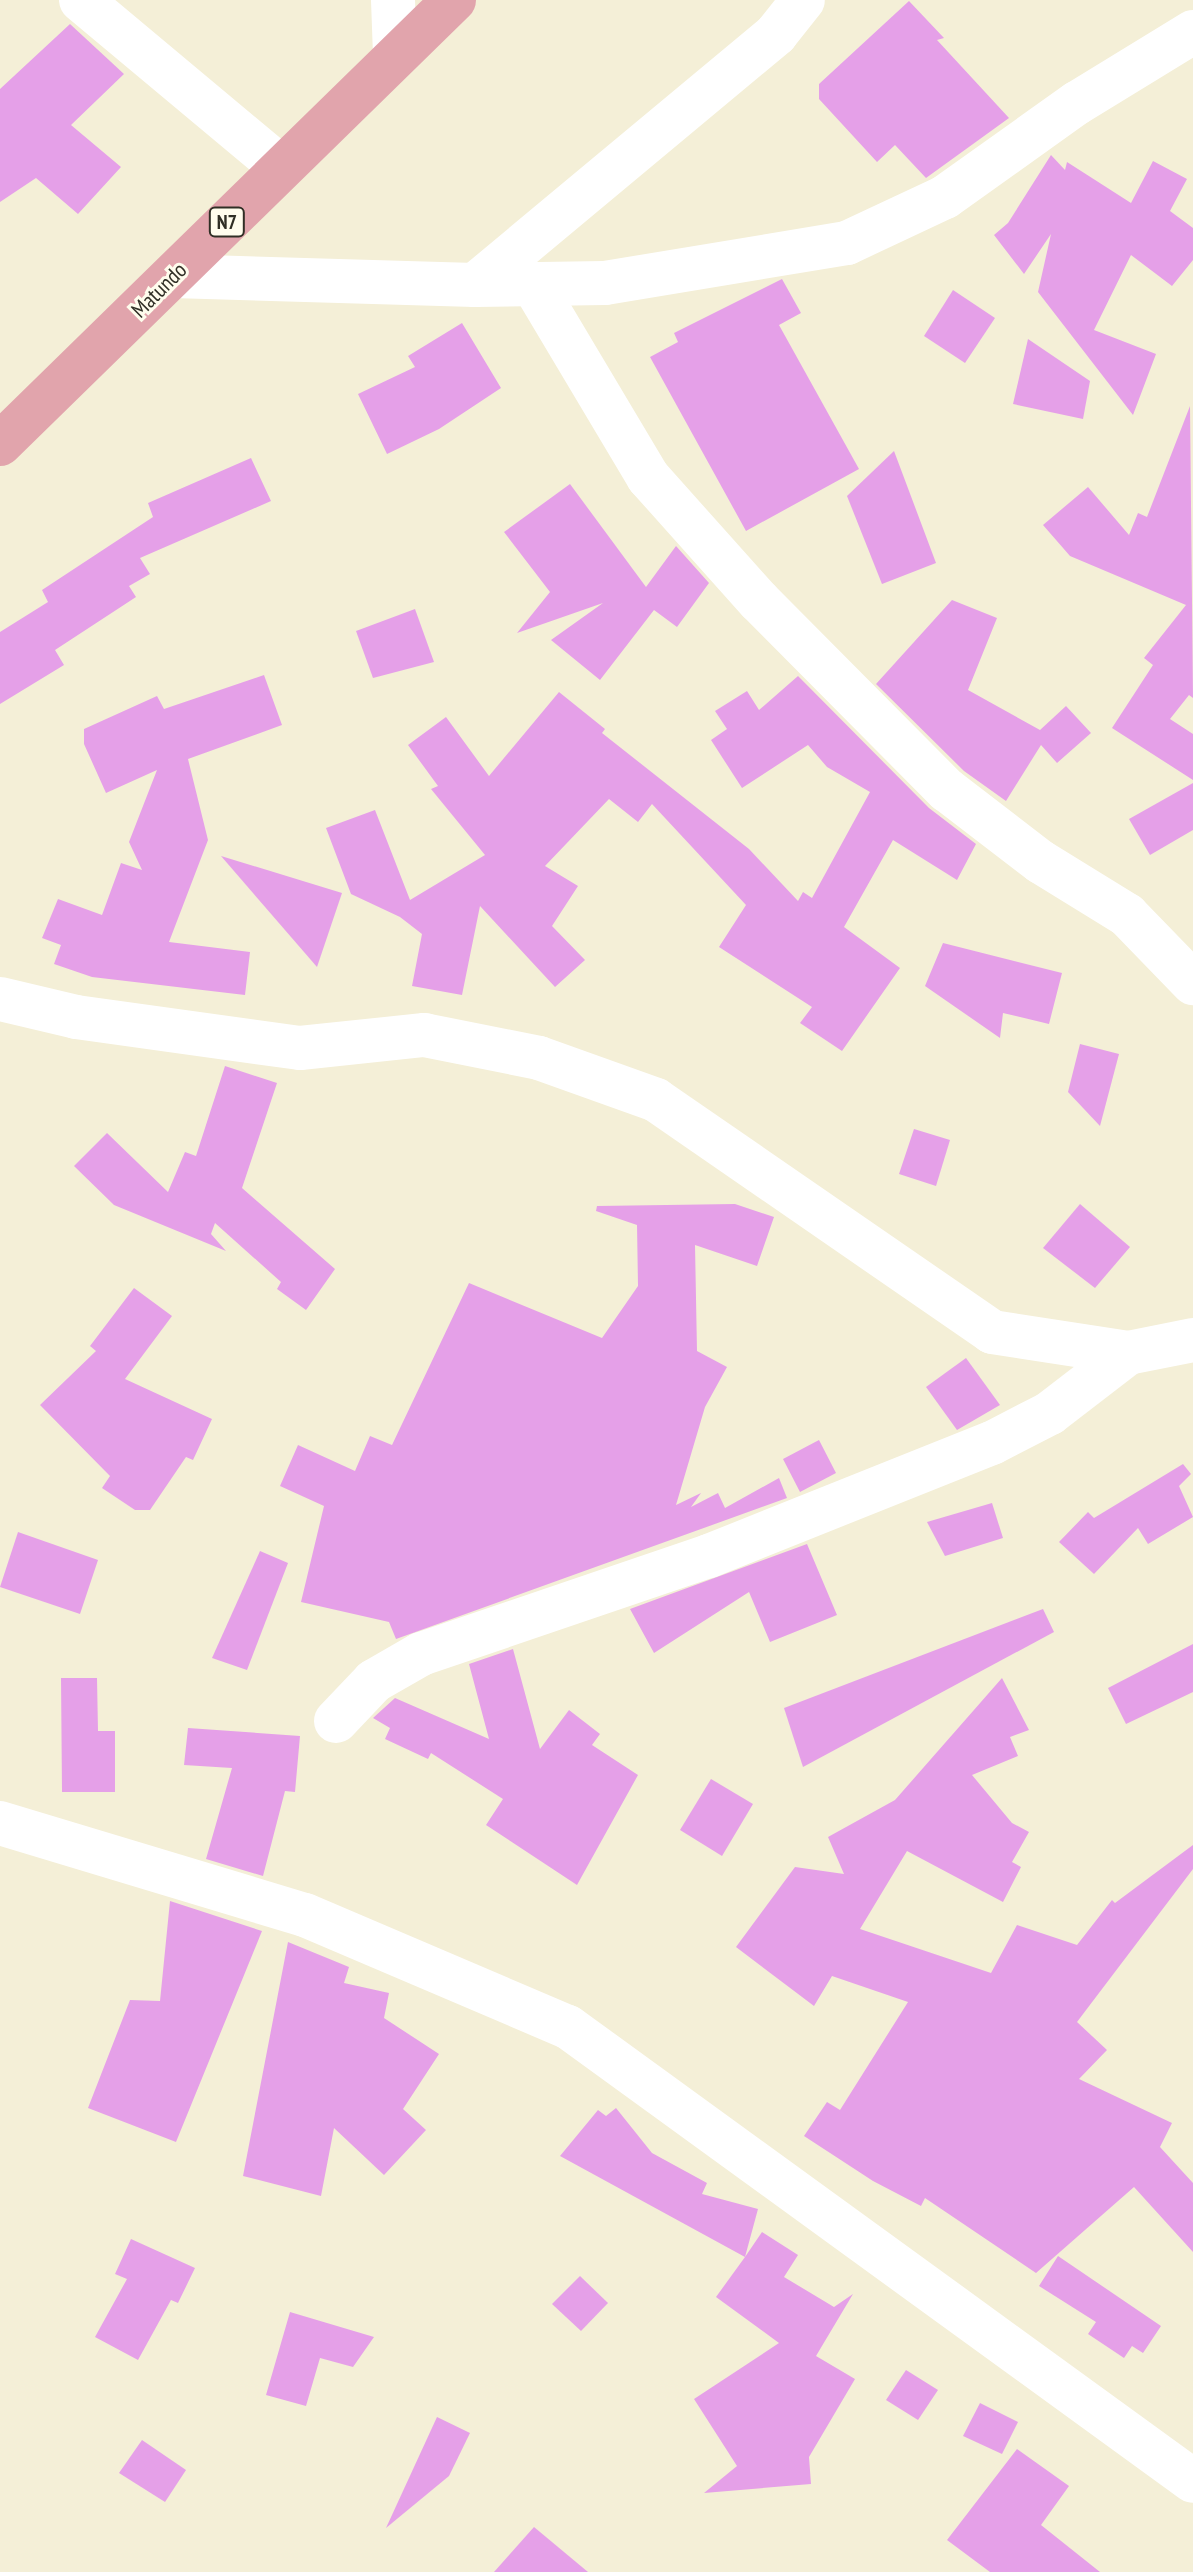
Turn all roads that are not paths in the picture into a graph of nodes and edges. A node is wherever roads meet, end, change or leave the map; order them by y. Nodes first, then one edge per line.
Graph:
1 (81, 0) edge
2 (393, 0) edge
3 (454, 0) edge
4 (803, 0) edge
5 (1193, 32) edge
6 (395, 54) junction
7 (281, 167) junction
8 (173, 276) junction
9 (533, 284) junction
10 (475, 285) junction
11 (0, 444) edge
12 (1193, 983) edge
13 (0, 999) edge
14 (1193, 1340) edge
15 (1128, 1353) junction
16 (336, 1721) dead end
17 (0, 1823) edge
18 (1193, 2481) edge

1 - 7 street
2 - 6 street
3 - 6 main road, Matundo / N7
4 - 10 street
5 - 9 street
6 - 7 main road, Matundo / N7
7 - 8 main road, Matundo / N7
8 - 10 street
8 - 11 main road, Matundo / N7
9 - 10 street
9 - 12 street
13 - 15 street
14 - 15 street
15 - 16 street
17 - 18 street

